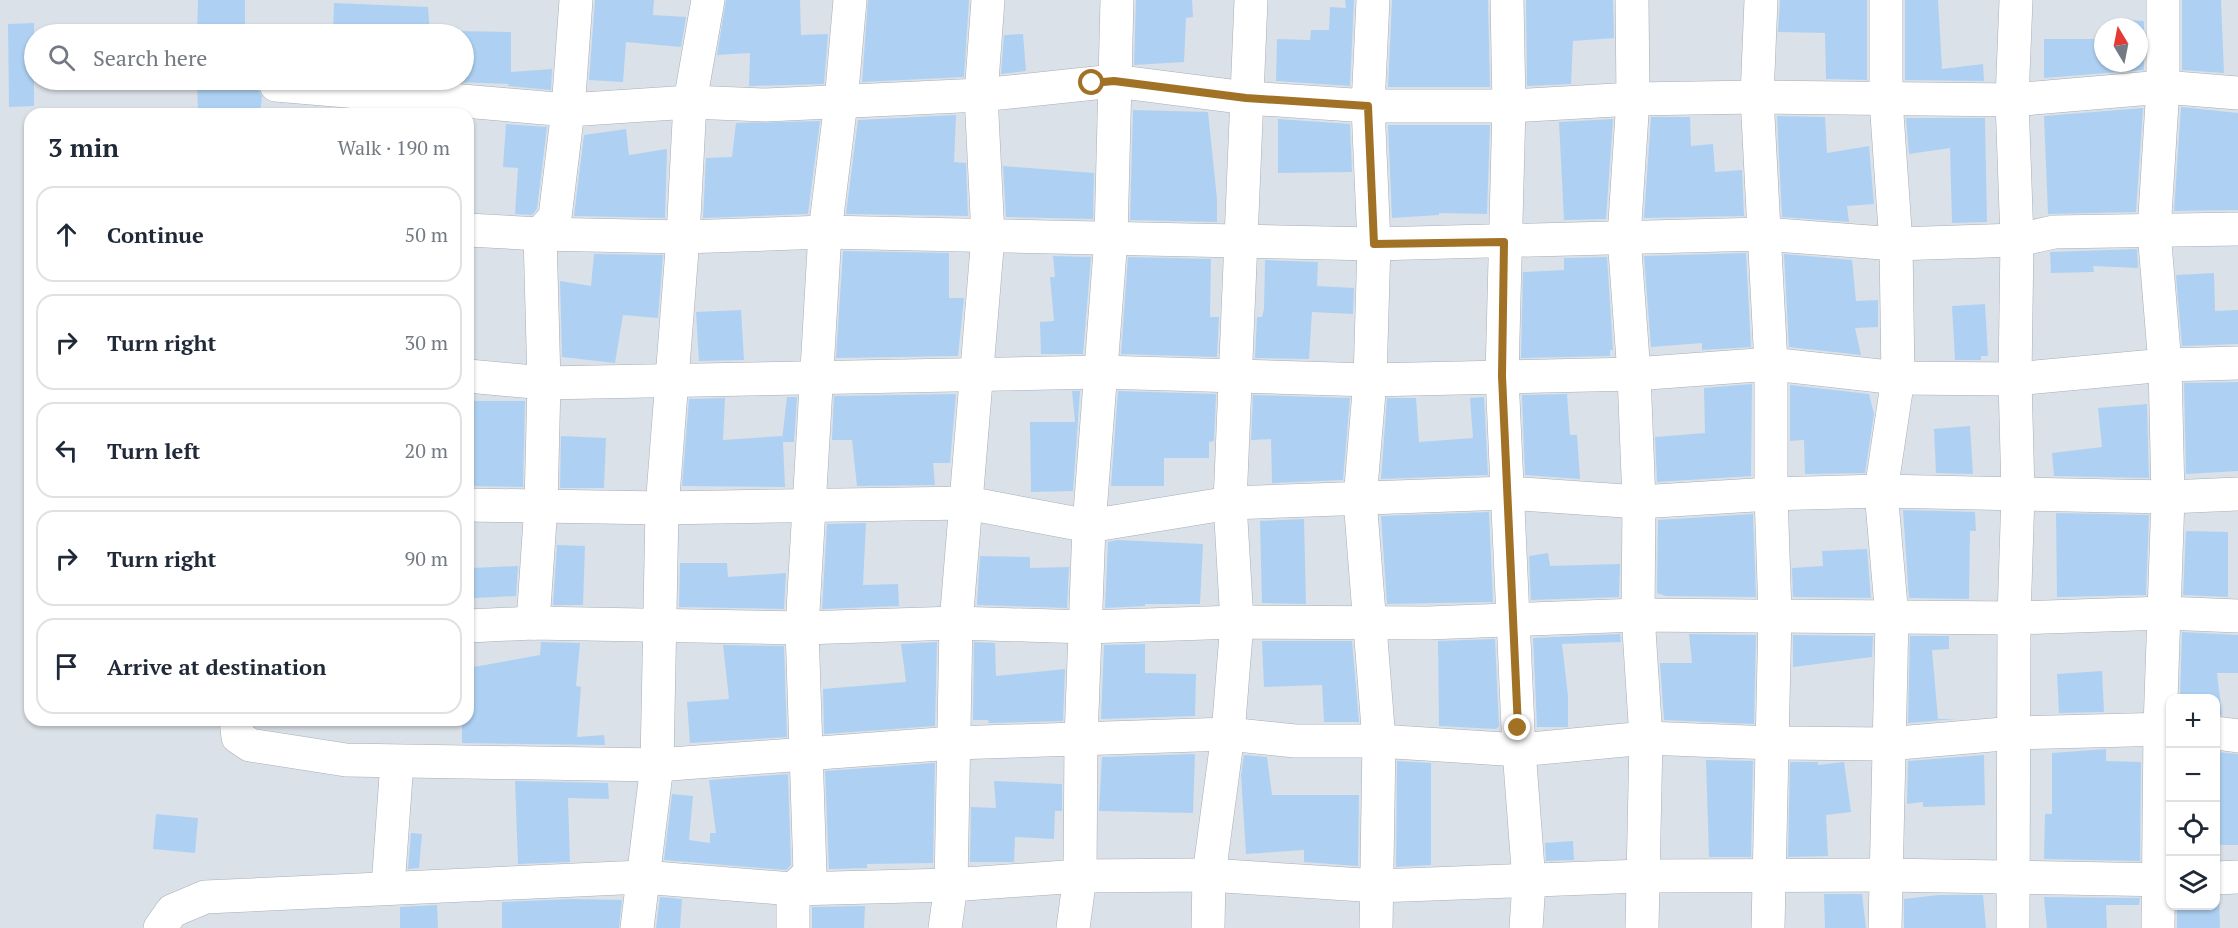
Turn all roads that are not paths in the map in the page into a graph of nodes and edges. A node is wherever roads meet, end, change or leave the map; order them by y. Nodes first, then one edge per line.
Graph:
1 (576, 0) edge
2 (708, 0) edge
3 (850, 0) edge
4 (988, 0) edge
5 (1117, 0) edge
6 (1251, 0) edge
7 (1373, 0) edge
8 (1508, 0) edge
9 (1632, 0) edge
10 (1761, 0) edge
11 (1886, 0) edge
12 (2016, 0) edge
13 (2163, 0) edge
14 (1114, 81) junction
15 (2163, 87) junction
16 (334, 90) edge
17 (2238, 93) edge
18 (981, 94) junction
19 (1756, 97) junction
20 (1246, 98) junction
21 (1633, 99) junction
22 (1886, 100) junction
23 (2012, 100) junction
24 (690, 102) junction
25 (841, 102) junction
26 (1368, 106) junction
27 (1509, 106) junction
28 (568, 110) junction
29 (2238, 229) edge
30 (474, 230) edge
31 (2154, 231) junction
32 (825, 232) junction
33 (540, 234) junction
34 (1763, 234) junction
35 (988, 236) junction
36 (683, 237) junction
37 (1624, 237) junction
38 (1111, 238) junction
39 (1242, 240) junction
40 (2017, 240) junction
41 (1504, 242) junction
42 (1896, 243) junction
43 (1374, 244) junction
44 (2238, 363) edge
45 (1772, 364) junction
46 (2165, 365) junction
47 (1101, 372) junction
48 (1634, 374) junction
49 (1236, 375) junction
50 (976, 376) junction
51 (1502, 376) junction
52 (474, 377) edge
53 (814, 377) junction
54 (1898, 378) junction
55 (671, 379) junction
56 (2015, 379) junction
57 (1370, 380) junction
58 (544, 383) junction
59 (1881, 491) junction
60 (1507, 493) junction
61 (2018, 493) junction
62 (1771, 494) junction
63 (2238, 494) edge
64 (2168, 497) junction
65 (1360, 500) junction
66 (1639, 502) junction
67 (966, 503) junction
68 (1230, 503) junction
69 (809, 504) junction
70 (474, 505) edge
71 (541, 505) junction
72 (662, 508) junction
73 (1089, 526) junction
74 (2165, 613) junction
75 (1775, 614) junction
76 (1638, 615) junction
77 (2238, 616) edge
78 (1892, 618) junction
79 (2014, 618) junction
80 (1513, 620) junction
81 (1369, 621) junction
82 (1237, 622) junction
83 (533, 623) junction
84 (956, 623) junction
85 (659, 625) junction
86 (474, 626) edge
87 (1086, 627) junction
88 (802, 628) junction
89 (237, 726) edge
90 (2165, 728) edge
91 (2015, 733) junction
92 (1228, 734) junction
93 (2220, 734) edge
94 (2238, 736) edge
95 (1646, 738) junction
96 (1081, 739) junction
97 (1379, 741) junction
98 (953, 743) junction
99 (1772, 743) junction
100 (1887, 744) junction
101 (1519, 750) junction
102 (806, 753) junction
103 (397, 762) junction
104 (657, 765) junction
105 (1209, 874) junction
106 (1884, 875) junction
107 (1080, 876) junction
108 (1641, 876) junction
109 (642, 877) junction
110 (2013, 877) junction
111 (2238, 877) edge
112 (1769, 878) junction
113 (2220, 878) edge
114 (2165, 880) edge
115 (1528, 882) junction
116 (951, 885) junction
117 (1378, 886) junction
118 (388, 887) junction
119 (793, 889) junction
120 (160, 928) edge
121 (637, 928) edge
122 (793, 928) edge
123 (945, 928) edge
124 (1073, 928) edge
125 (1208, 928) edge
126 (1376, 928) edge
127 (1526, 928) edge
128 (1642, 928) edge
129 (1768, 928) edge
130 (1885, 928) edge
131 (2013, 928) edge
132 (2158, 928) edge

1 - 28 street
2 - 24 street
3 - 25 street
4 - 18 street
5 - 14 street
6 - 20 street
7 - 26 street
8 - 27 street
9 - 21 street
10 - 19 street
11 - 22 street
12 - 23 street
13 - 15 street
14 - 18 street
14 - 20 street
14 - 38 street
15 - 17 street
15 - 23 street
15 - 31 street
16 - 28 street
18 - 25 street
18 - 35 street
19 - 21 street
19 - 22 street
19 - 34 street
20 - 26 street
20 - 39 street
21 - 27 street
21 - 37 street
22 - 23 street
22 - 42 street
23 - 40 street
24 - 25 street
24 - 28 street
24 - 36 street
25 - 32 street
26 - 27 street
26 - 43 street
27 - 41 street
28 - 33 street
29 - 31 street
30 - 33 street
31 - 40 street
31 - 46 street
32 - 35 street
32 - 36 street
32 - 53 street
33 - 36 street
33 - 58 street
34 - 37 street
34 - 42 street
34 - 45 street
35 - 38 street
35 - 50 street
36 - 55 street
37 - 41 street
37 - 48 street
38 - 39 street
38 - 47 street
39 - 43 street
39 - 49 street
40 - 42 street
40 - 56 street
41 - 43 street
41 - 51 street
42 - 54 street
43 - 57 street
44 - 46 street
45 - 48 street
45 - 54 street
45 - 62 street
46 - 56 street
46 - 64 street
47 - 49 street
47 - 50 street
47 - 73 street
48 - 51 street
48 - 66 street
49 - 57 street
49 - 68 street
50 - 53 street
50 - 67 street
51 - 57 street
51 - 60 street
52 - 58 street
53 - 55 street
53 - 69 street
54 - 56 street
54 - 59 street
55 - 58 street
55 - 72 street
56 - 61 street
57 - 65 street
58 - 71 street
59 - 61 street
59 - 62 street
59 - 78 street
60 - 65 street
60 - 66 street
60 - 80 street
61 - 64 street
61 - 79 street
62 - 66 street
62 - 75 street
63 - 64 street
64 - 74 street
65 - 68 street
65 - 81 street
66 - 76 street
67 - 69 street
67 - 73 street
67 - 84 street
68 - 73 street
68 - 82 street
69 - 72 street
69 - 88 street
70 - 71 street
71 - 72 street
71 - 83 street
72 - 85 street
73 - 87 street
74 - 77 street
74 - 79 street
74 - 90 street
75 - 76 street
75 - 78 street
75 - 99 street
76 - 80 street
76 - 95 street
78 - 79 street
78 - 100 street
79 - 91 street
80 - 81 street
80 - 101 street
81 - 82 street
81 - 97 street
82 - 87 street
82 - 92 street
83 - 85 street
83 - 86 street
84 - 87 street
84 - 88 street
84 - 98 street
85 - 88 street
85 - 104 street
87 - 96 street
88 - 102 street
89 - 103 street
90 - 91 street
90 - 114 street
91 - 100 street
91 - 110 street
92 - 96 street
92 - 97 street
92 - 105 street
93 - 94 street
95 - 99 street
95 - 101 street
95 - 108 street
96 - 98 street
96 - 107 street
97 - 101 street
97 - 117 street
98 - 102 street
98 - 116 street
99 - 100 street
99 - 112 street
100 - 106 street
101 - 115 street
102 - 104 street
102 - 119 street
103 - 104 street
103 - 118 street
104 - 109 street
105 - 107 street
105 - 117 street
105 - 125 street
106 - 110 street
106 - 112 street
106 - 130 street
107 - 116 street
107 - 124 street
108 - 112 street
108 - 115 street
108 - 128 street
109 - 118 street
109 - 119 street
109 - 121 street
110 - 114 street
110 - 131 street
111 - 113 street
112 - 129 street
114 - 132 street
115 - 117 street
115 - 127 street
116 - 119 street
116 - 123 street
117 - 126 street
118 - 120 street
119 - 122 street

